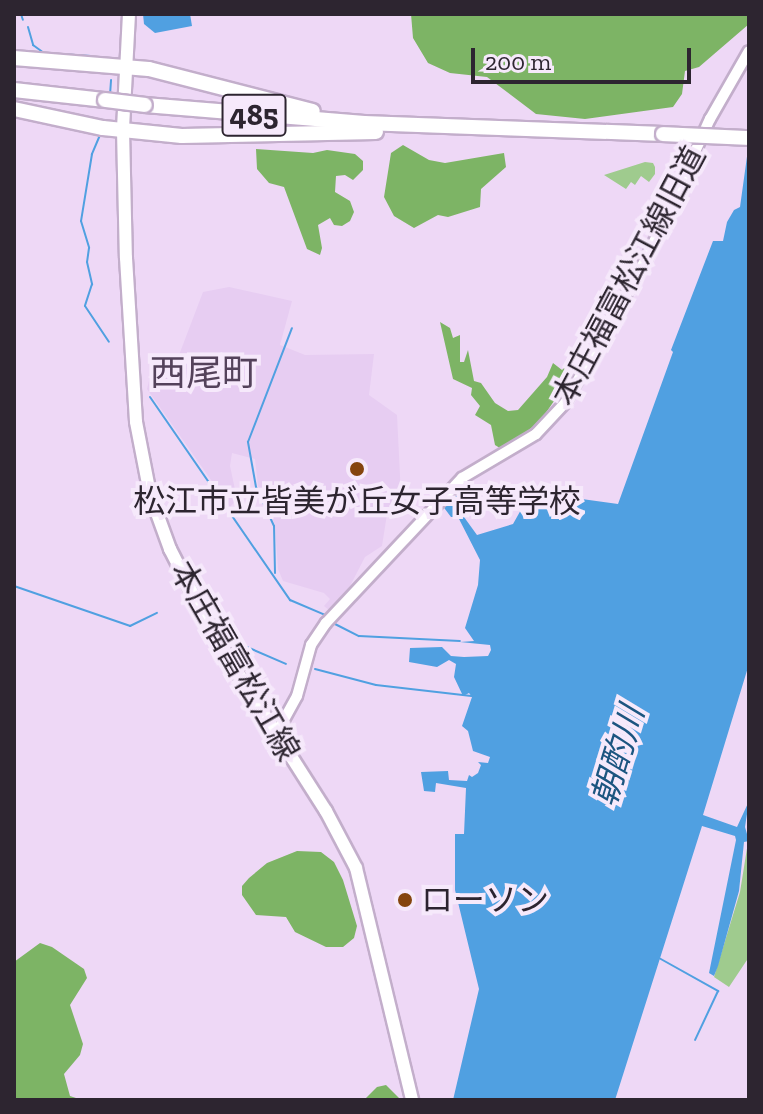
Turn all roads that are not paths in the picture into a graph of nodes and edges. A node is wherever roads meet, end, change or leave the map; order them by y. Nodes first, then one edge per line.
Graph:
1 (129, 14) edge
2 (749, 51) edge
3 (14, 58) edge
4 (125, 65) junction
5 (14, 90) edge
6 (14, 109) edge
7 (364, 123) junction
8 (123, 130) junction
9 (516, 130) junction
10 (749, 138) edge
11 (276, 734) junction
12 (412, 1100) edge

1 - 4 main road, 本庄福富松江線
2 - 11 street, 本庄福富松江線旧道
3 - 4 highway
4 - 7 highway
4 - 8 main road, 本庄福富松江線
5 - 7 highway, 485, bridge
6 - 8 highway
7 - 9 highway, 485
8 - 9 highway
8 - 11 main road, 本庄福富松江線
9 - 10 highway, 485, bridge
11 - 12 main road, 本庄福富松江線

